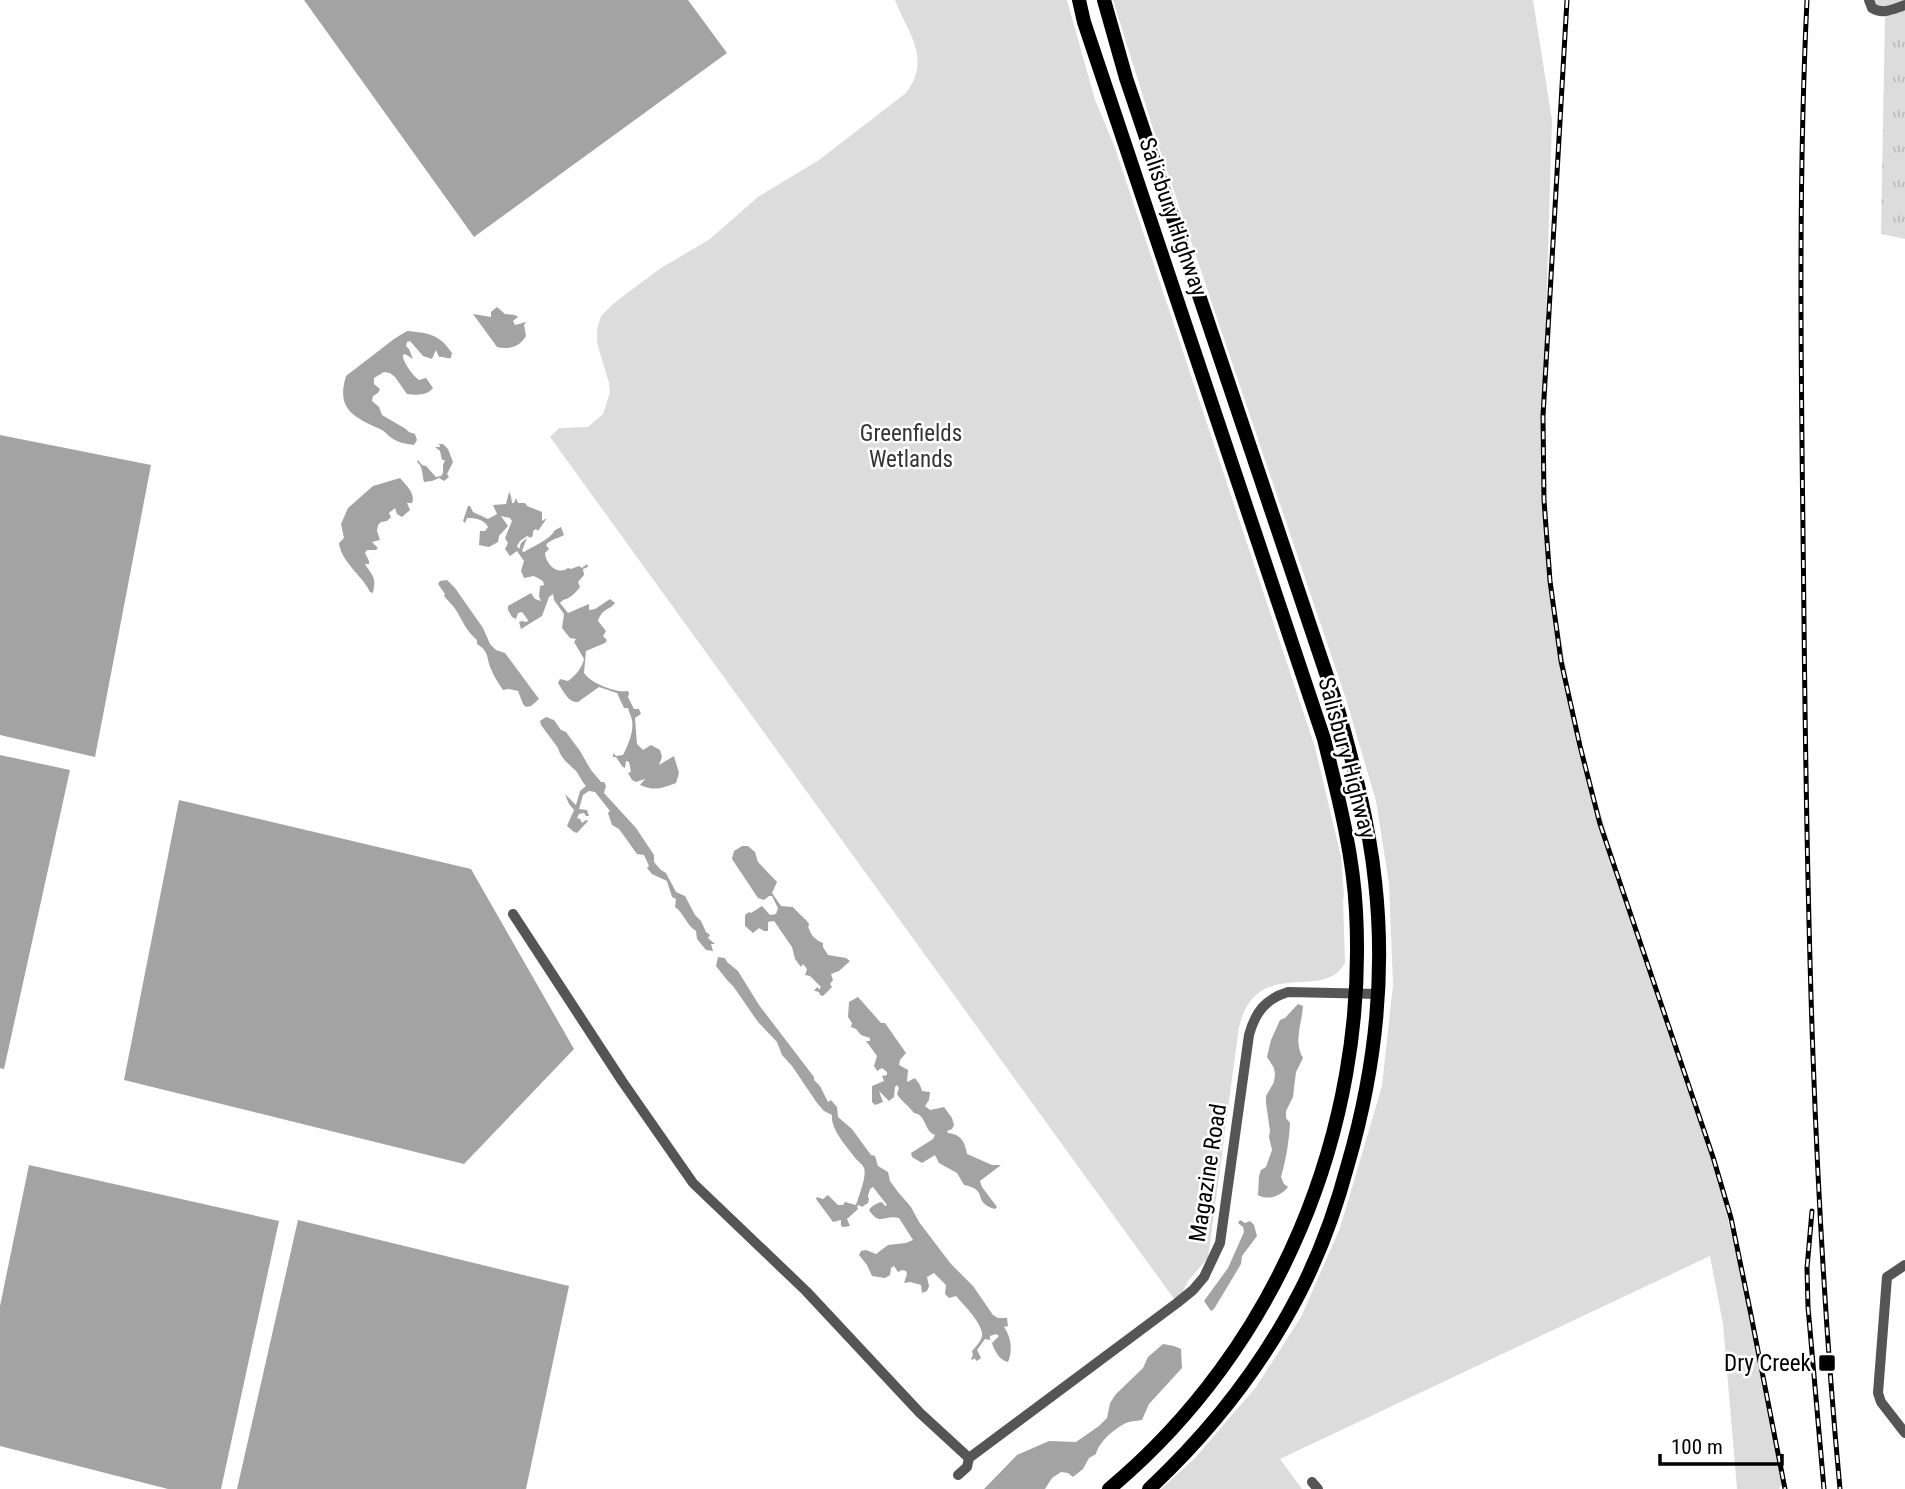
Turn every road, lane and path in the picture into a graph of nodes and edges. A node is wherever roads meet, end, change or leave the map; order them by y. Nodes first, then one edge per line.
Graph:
1 (1079, 0) edge
2 (1104, 0) edge
3 (1869, 2) edge
4 (1905, 5) edge
5 (513, 914) dead end
6 (1356, 994) junction
7 (1380, 994) junction
8 (1905, 1265) edge
9 (1904, 1429) edge
10 (969, 1458) junction
11 (958, 1475) dead end
12 (1109, 1489) edge
13 (1149, 1489) edge

1 - 6 highway, Salisbury Highway
2 - 7 highway, Salisbury Highway
3 - 4 street
5 - 10 street
6 - 7 street, Magazine Road
6 - 10 street, Magazine Road
6 - 12 highway, Salisbury Highway
7 - 13 highway, Salisbury Highway
8 - 9 street
10 - 11 street, Magazine Road

